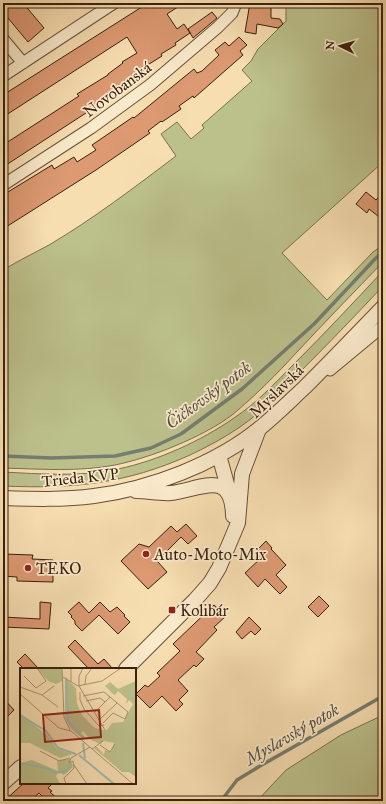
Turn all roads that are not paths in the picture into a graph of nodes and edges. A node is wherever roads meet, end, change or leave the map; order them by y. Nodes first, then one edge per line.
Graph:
1 (114, 3) edge
2 (236, 3) edge
3 (3, 39) edge
4 (23, 63) junction
5 (3, 76) edge
6 (3, 185) edge
7 (383, 306) edge
8 (383, 326) edge
9 (283, 408) junction
10 (260, 429) junction
11 (218, 455) junction
12 (122, 491) junction
13 (230, 496) junction
14 (3, 498) edge
15 (230, 544) junction
16 (127, 668) edge
17 (20, 768) edge
18 (3, 783) edge

1 - 4 street
2 - 6 street, Novobanská
3 - 4 street
4 - 5 street
7 - 9 street, Myslavská
8 - 9 street
9 - 10 street, Myslavská
10 - 11 street, Trieda KVP
10 - 15 street, Myslavská
11 - 12 street, Trieda KVP
11 - 13 street, Myslavská
12 - 13 street
12 - 14 street, Trieda KVP
13 - 15 street, Myslavská
15 - 16 street, Myslavská
17 - 18 street

